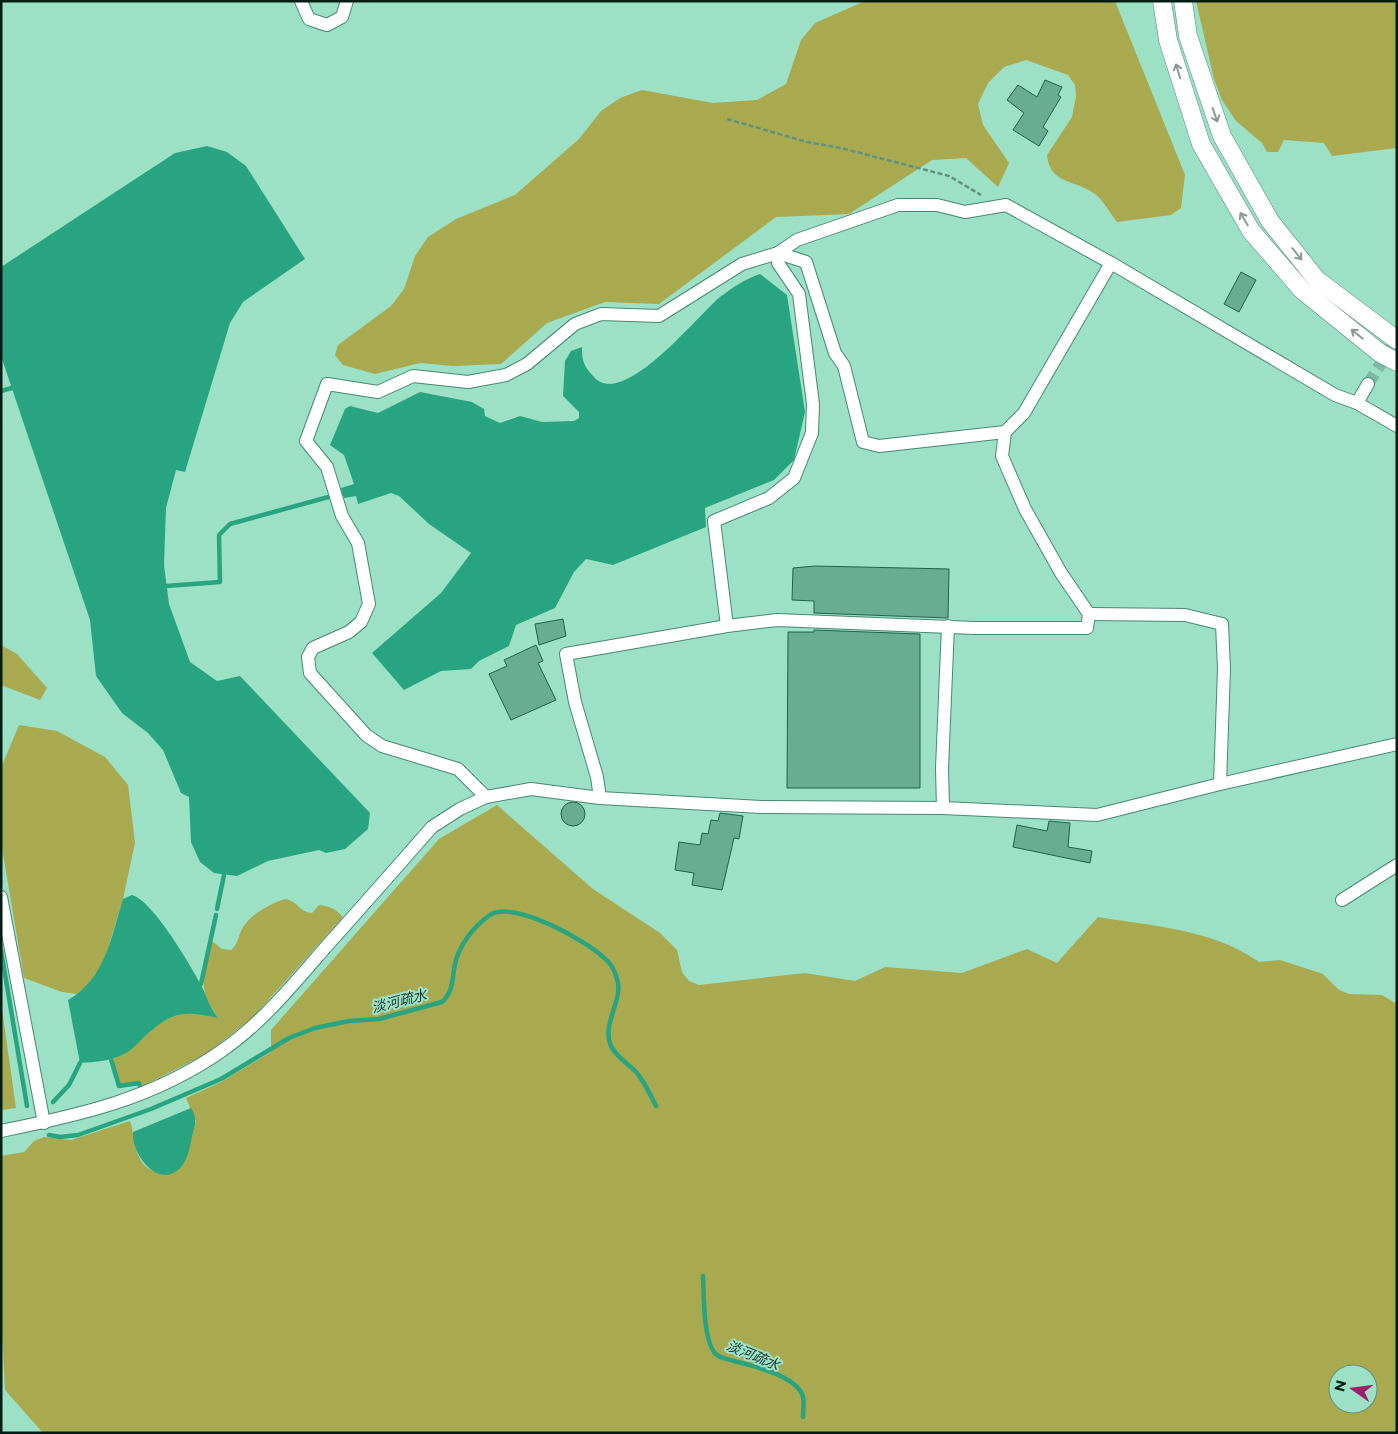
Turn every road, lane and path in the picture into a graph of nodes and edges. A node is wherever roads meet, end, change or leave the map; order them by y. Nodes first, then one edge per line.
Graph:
1 (301, 1) edge
2 (347, 1) edge
3 (1162, 1) edge
4 (1183, 1) edge
5 (727, 119) dead end
6 (983, 196) dead end
7 (778, 252) junction
8 (1111, 263) junction
9 (1397, 340) edge
10 (1397, 362) edge
11 (1368, 384) tunnel mouth
12 (1357, 403) junction
13 (1397, 426) edge
14 (1005, 432) junction
15 (1089, 614) junction
16 (727, 626) junction
17 (948, 626) junction
18 (1397, 744) edge
19 (1220, 784) junction
20 (486, 797) junction
21 (600, 798) junction
22 (943, 808) junction
23 (1397, 865) edge
24 (1, 897) edge
25 (1342, 900) dead end
26 (44, 1123) junction
27 (1, 1131) edge

1 - 2 street
10 -> 3 street
4 -> 9 street
5 - 6 path
7 - 8 street
7 - 14 street
7 - 16 street
7 - 20 street
8 - 12 street
8 - 14 street
11 - 12 street
12 - 13 street
14 - 15 street
15 - 17 street
15 - 19 street
16 - 17 street
16 - 21 street
17 - 22 street
18 - 19 street
19 - 22 street
20 - 21 street
20 - 26 street
21 - 22 street
23 - 25 street
24 - 26 street
26 - 27 street

